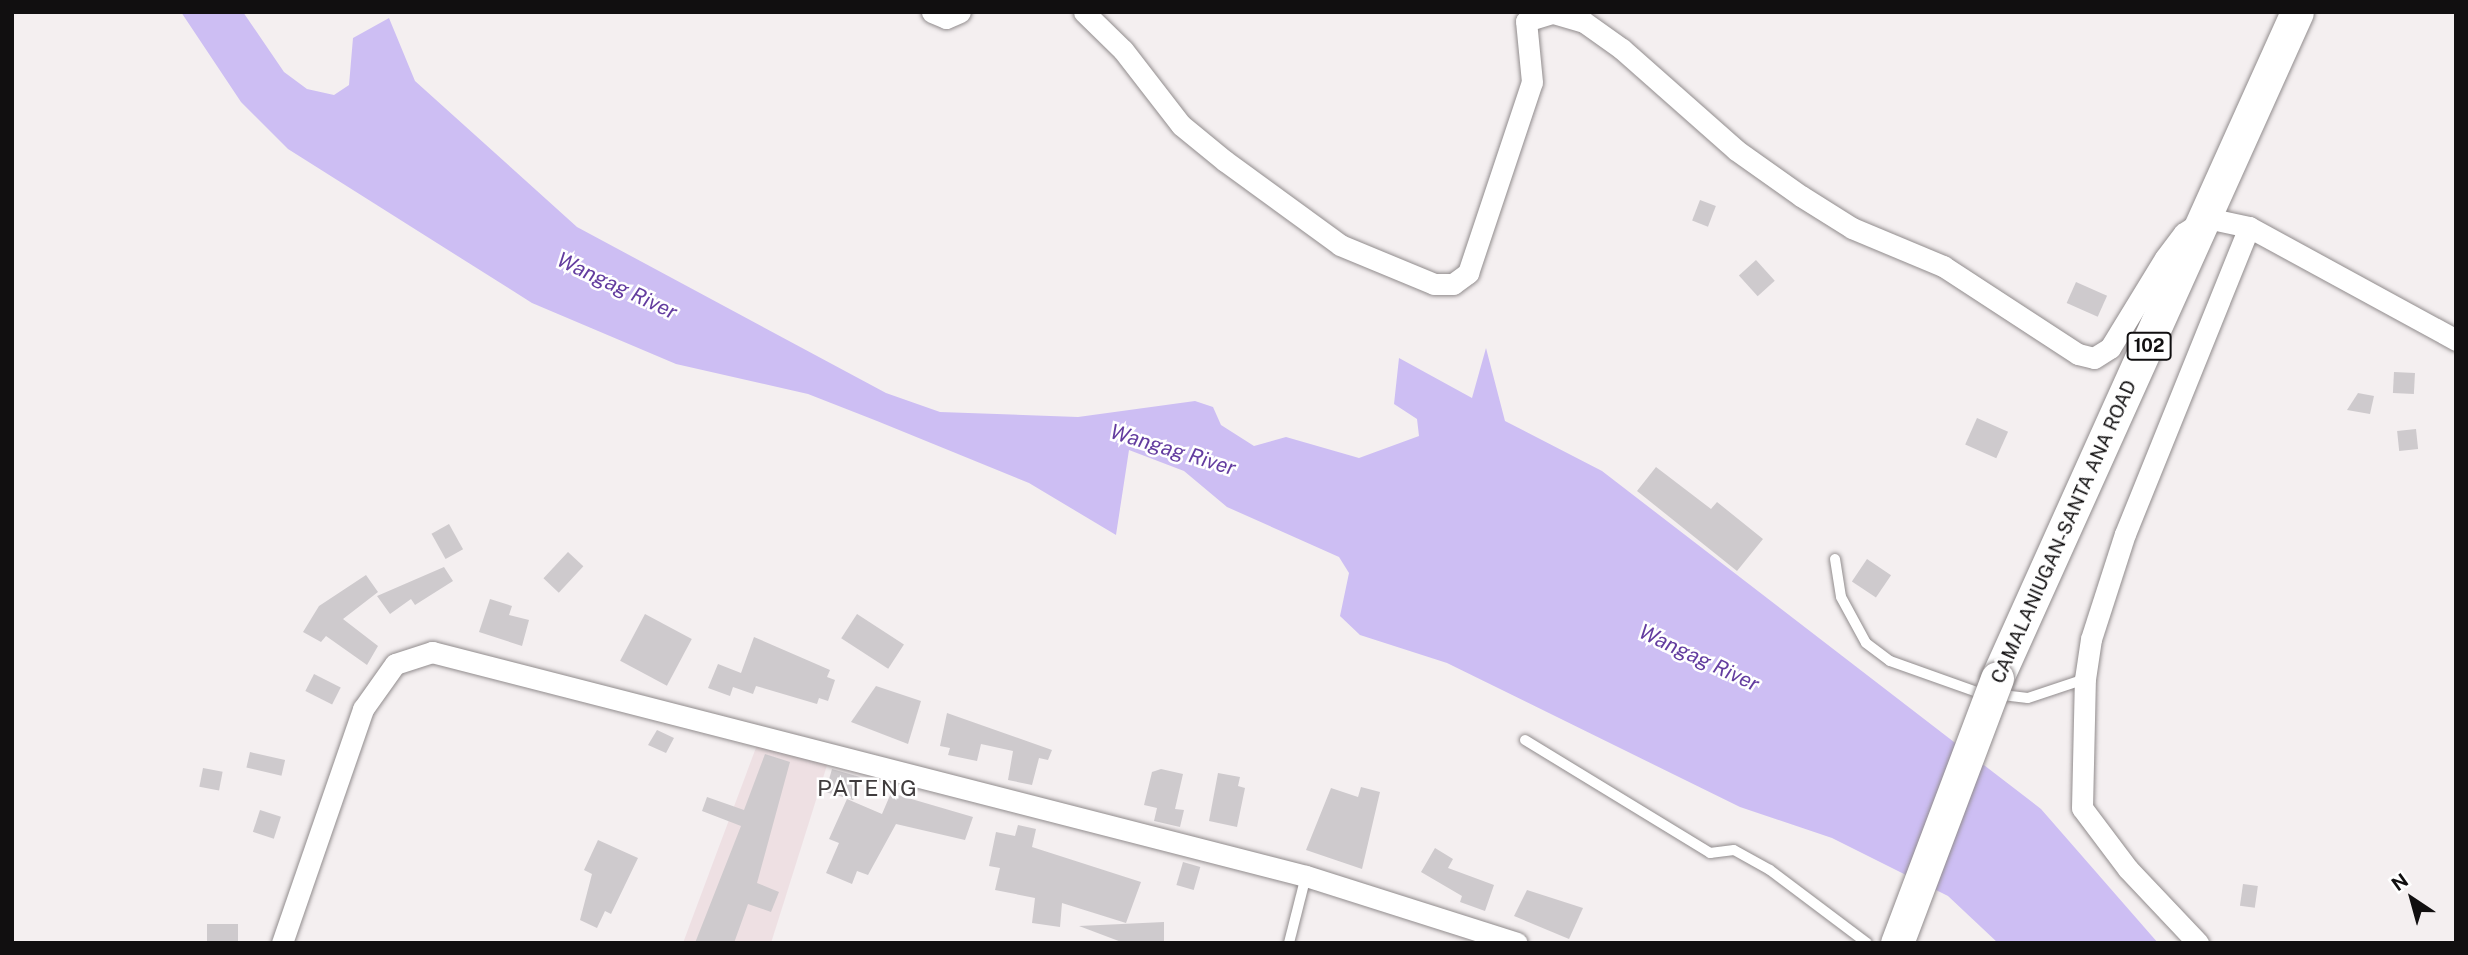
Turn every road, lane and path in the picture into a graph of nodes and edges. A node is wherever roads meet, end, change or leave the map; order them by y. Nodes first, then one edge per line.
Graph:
1 (932, 12) edge
2 (960, 12) edge
3 (1084, 12) edge
4 (2297, 12) edge
5 (2207, 218) junction
6 (2249, 227) junction
7 (2456, 340) edge
8 (1835, 559) dead end
9 (2085, 679) junction
10 (1525, 740) dead end
11 (1306, 876) junction
12 (282, 943) edge
13 (1289, 943) edge
14 (1517, 943) edge
15 (1867, 943) edge
16 (1897, 943) edge
17 (2199, 943) edge

1 - 2 street
3 - 5 street
4 - 5 main road, CAMALANIUGAN-SANTA ANA ROAD / 102
5 - 6 street
5 - 16 main road, CAMALANIUGAN-SANTA ANA ROAD / 102, bridge
6 - 7 street
6 - 9 street
8 - 9 lane
9 - 17 street
10 - 15 lane
11 - 12 street
11 - 13 lane
11 - 14 street

